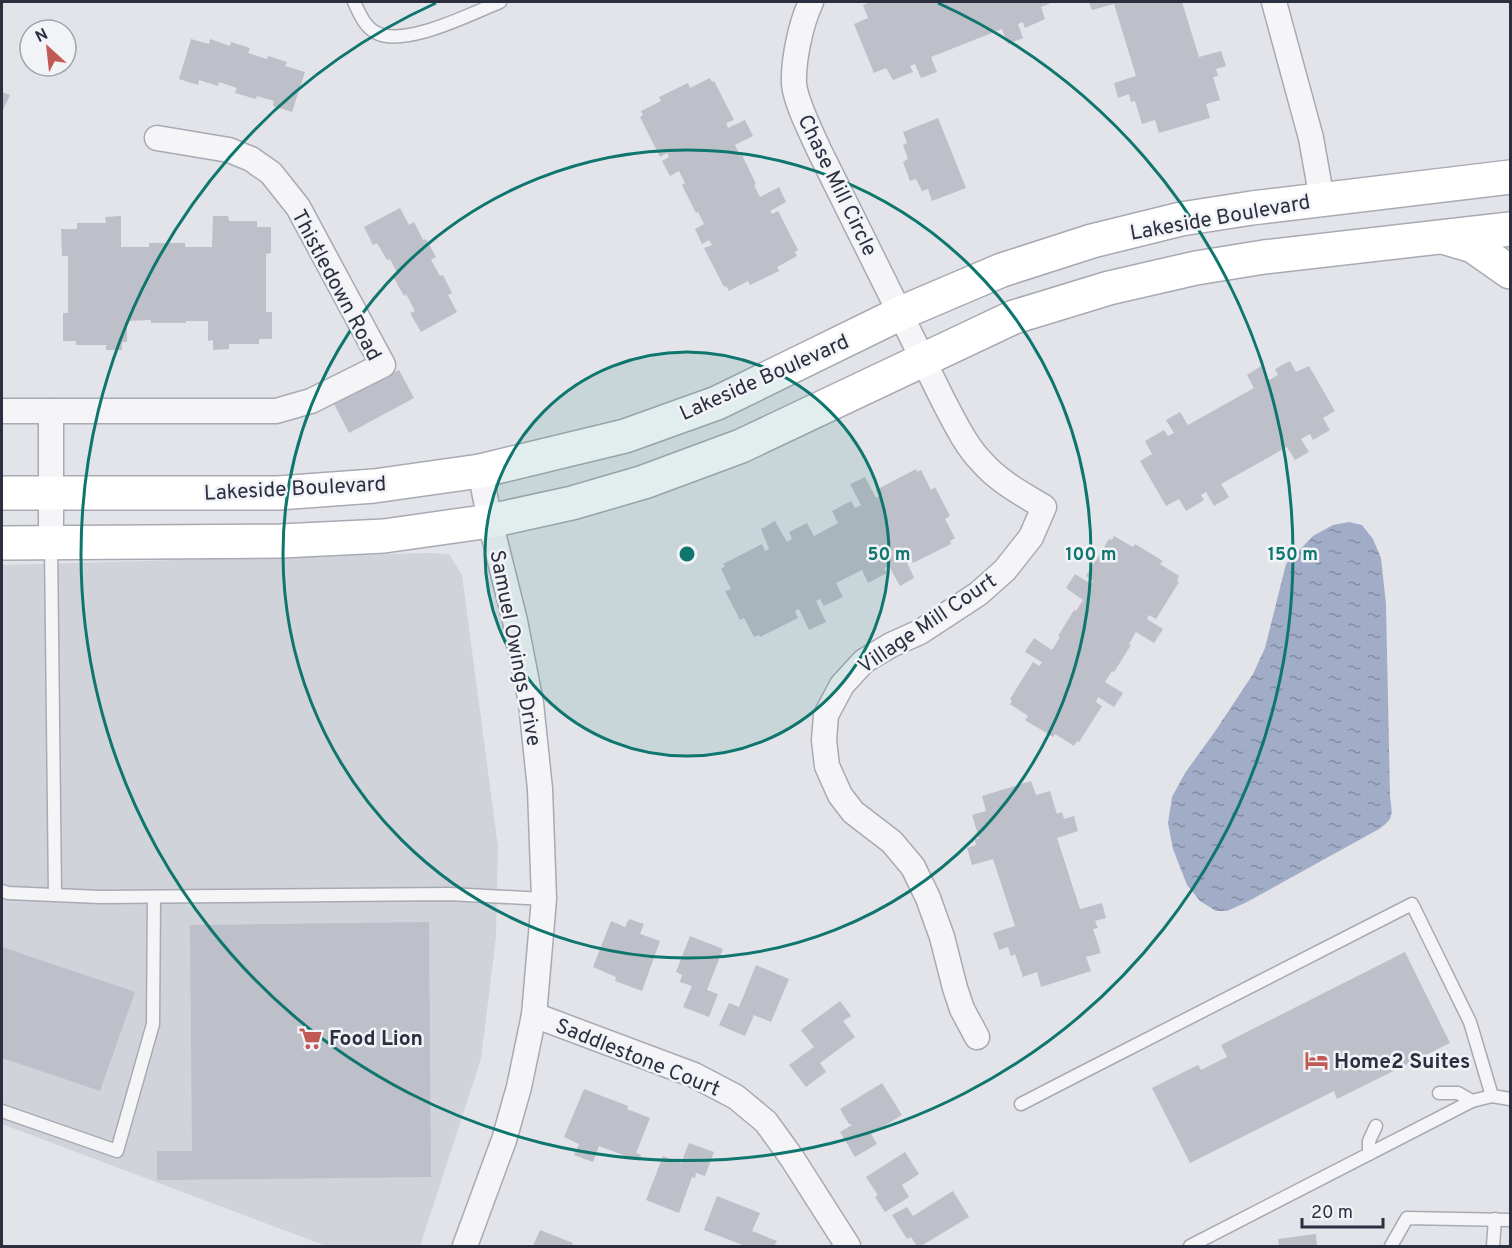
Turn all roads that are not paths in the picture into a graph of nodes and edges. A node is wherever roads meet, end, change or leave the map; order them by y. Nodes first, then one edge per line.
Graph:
1 (354, 2) edge
2 (500, 2) edge
3 (811, 2) edge
4 (1274, 2) edge
5 (157, 138) dead end
6 (1510, 177) edge
7 (1322, 200) junction
8 (1510, 229) edge
9 (1442, 237) junction
10 (1510, 272) edge
11 (901, 313) junction
12 (924, 360) junction
13 (2, 411) edge
14 (51, 411) junction
15 (480, 471) junction
16 (2, 493) edge
17 (51, 493) junction
18 (490, 521) junction
19 (2, 543) edge
20 (51, 543) junction
21 (2, 891) edge
22 (55, 895) junction
23 (154, 897) junction
24 (543, 900) junction
25 (534, 1015) junction
26 (977, 1037) dead end
27 (1439, 1094) dead end
28 (1492, 1096) junction
29 (1510, 1099) edge
30 (1472, 1101) junction
31 (1021, 1104) dead end
32 (2, 1111) edge
33 (1376, 1126) dead end
34 (1369, 1154) junction
35 (1495, 1219) junction
36 (1510, 1220) edge
37 (465, 1246) edge
38 (848, 1246) edge
39 (1190, 1246) edge
40 (1391, 1246) edge
41 (1493, 1246) edge

1 - 2 lane
3 - 11 street, Chase Mill Circle
4 - 7 street
5 - 14 street, Thistledown Road
6 - 7 main road, Lakeside Boulevard
7 - 11 main road, Lakeside Boulevard
8 - 9 main road
9 - 10 main road
9 - 12 main road
11 - 12 street, Chase Mill Circle
11 - 15 main road, Lakeside Boulevard
12 - 18 main road
12 - 26 street, Village Mill Court
13 - 14 street, Thistledown Road
14 - 17 street
15 - 17 main road, Lakeside Boulevard
15 - 18 street, Samuel Owings Drive
16 - 17 main road, Lakeside Boulevard
17 - 20 street
18 - 20 main road
18 - 24 street, Samuel Owings Drive
19 - 20 main road
20 - 22 lane
21 - 22 lane
22 - 23 lane
23 - 24 lane
23 - 32 lane
24 - 25 street, Samuel Owings Drive
25 - 37 street, Samuel Owings Drive
25 - 38 street, Saddlestone Court
27 - 30 lane
28 - 29 lane
28 - 30 lane
28 - 31 lane
30 - 34 lane
33 - 34 lane
34 - 39 lane
35 - 36 lane
35 - 40 lane
35 - 41 lane

